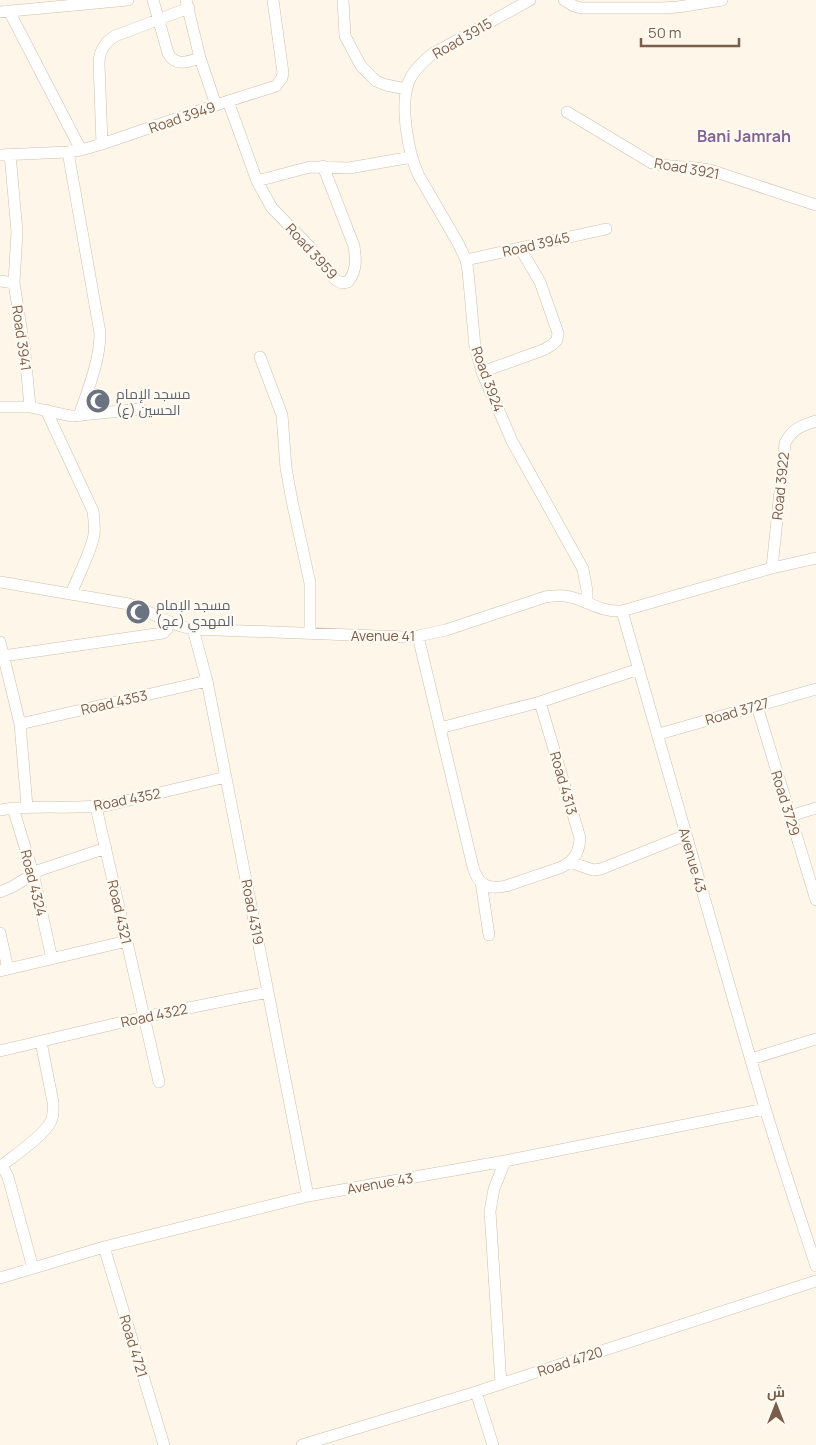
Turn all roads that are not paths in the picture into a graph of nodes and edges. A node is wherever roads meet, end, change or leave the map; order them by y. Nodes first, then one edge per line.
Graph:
1 (128, 0) edge
2 (153, 0) edge
3 (273, 0) edge
4 (343, 0) edge
5 (530, 0) edge
6 (564, 0) edge
7 (722, 0) edge
8 (188, 4) edge
9 (4, 12) edge
10 (159, 20) junction
11 (200, 58) junction
12 (406, 89) junction
13 (228, 101) junction
14 (216, 105) junction
15 (567, 112) dead end
16 (102, 144) junction
17 (81, 150) junction
18 (68, 152) junction
19 (5, 154) edge
20 (412, 157) junction
21 (323, 166) junction
22 (257, 181) junction
23 (816, 205) edge
24 (606, 229) dead end
25 (520, 248) junction
26 (466, 260) junction
27 (0, 281) edge
28 (14, 283) junction
29 (260, 357) dead end
30 (482, 372) junction
31 (0, 407) edge
32 (30, 407) junction
33 (142, 409) dead end
34 (46, 410) junction
35 (80, 416) junction
36 (816, 421) edge
37 (816, 558) edge
38 (772, 568) junction
39 (0, 582) edge
40 (72, 594) junction
41 (586, 603) junction
42 (622, 611) junction
43 (168, 622) junction
44 (193, 629) junction
45 (310, 634) junction
46 (418, 636) junction
47 (0, 642) edge
48 (3, 656) junction
49 (639, 669) junction
50 (207, 681) junction
51 (816, 689) edge
52 (540, 702) junction
53 (757, 706) junction
54 (20, 724) junction
55 (440, 728) junction
56 (658, 734) junction
57 (226, 777) junction
58 (27, 806) junction
59 (96, 807) junction
60 (13, 808) junction
61 (816, 808) edge
62 (0, 810) edge
63 (790, 816) junction
64 (686, 835) junction
65 (106, 848) junction
66 (570, 862) junction
67 (33, 873) junction
68 (481, 882) junction
69 (0, 892) edge
70 (816, 900) edge
71 (0, 933) edge
72 (488, 935) dead end
73 (127, 941) junction
74 (52, 959) junction
75 (4, 970) edge
76 (268, 992) junction
77 (144, 1016) junction
78 (816, 1039) edge
79 (41, 1042) junction
80 (0, 1051) edge
81 (751, 1059) junction
82 (159, 1082) dead end
83 (766, 1109) junction
84 (505, 1161) junction
85 (1, 1166) edge
86 (308, 1196) junction
87 (104, 1247) junction
88 (816, 1266) edge
89 (33, 1268) junction
90 (0, 1278) edge
91 (816, 1281) edge
92 (501, 1384) junction
93 (476, 1392) junction
94 (324, 1442) edge
95 (164, 1445) edge
96 (302, 1445) edge
97 (493, 1445) edge

1 - 9 street
2 - 10 street
3 - 13 street, Road 3949
4 - 12 street
5 - 12 street, Road 3915
6 - 7 street
8 - 10 street
8 - 11 street
9 - 17 street
10 - 11 street
10 - 16 street
11 - 14 street
12 - 20 street, Road 3924
13 - 14 street, Road 3949
13 - 22 street, Road 3959
14 - 16 street, Road 3949
15 - 23 street, Road 3921
16 - 17 street, Road 3949
17 - 18 street, Road 3949
18 - 19 street, Road 3949
18 - 35 street
19 - 28 street, Road 3941
20 - 21 street
20 - 26 street, Road 3924
21 - 22 street
21 - 22 street, Road 3959
24 - 25 street, Road 3945
25 - 26 street, Road 3945
25 - 30 street
26 - 30 street, Road 3924
27 - 28 street
28 - 32 street, Road 3941
29 - 45 street
30 - 41 street, Road 3924
31 - 32 street
32 - 34 street
33 - 35 street
34 - 35 street
34 - 40 street
36 - 38 street, Road 3922
37 - 38 street, Avenue 41
38 - 42 street, Avenue 41
39 - 40 street, Avenue 41
40 - 43 street, Avenue 41
41 - 42 street, Avenue 41
41 - 46 street, Avenue 41
42 - 49 street, Avenue 43
43 - 44 street, Avenue 41
43 - 48 street
44 - 45 street, Avenue 41
44 - 50 street, Road 4319
45 - 46 street, Avenue 41
46 - 55 street
47 - 48 street
48 - 54 street
49 - 52 street
49 - 56 street, Avenue 43
50 - 54 street, Road 4353
50 - 57 street, Road 4319
51 - 53 street, Road 3727
52 - 55 street
52 - 66 street, Road 4313
53 - 56 street, Road 3727
53 - 63 street, Road 3729
54 - 58 street
55 - 68 street
56 - 64 street, Avenue 43
57 - 59 street, Road 4352
57 - 76 street, Road 4319
58 - 59 street, Road 4352
58 - 60 street
59 - 65 street, Road 4321
60 - 62 street
60 - 67 street, Road 4324
61 - 63 street
63 - 70 street, Road 3729
64 - 66 street
64 - 81 street, Avenue 43
65 - 67 street
65 - 73 street, Road 4321
66 - 68 street
67 - 69 street
67 - 74 street, Road 4324
68 - 72 street
71 - 75 street
73 - 74 street
73 - 77 street, Road 4321
74 - 75 street
76 - 77 street, Road 4322
76 - 86 street, Road 4319
77 - 79 street, Road 4322
77 - 82 street, Road 4321
78 - 81 street
79 - 80 street, Road 4322
79 - 85 street
81 - 83 street, Avenue 43
83 - 84 street, Avenue 43
83 - 88 street, Avenue 43
84 - 86 street, Avenue 43
84 - 92 street
85 - 89 street
86 - 87 street, Avenue 43
87 - 89 street, Avenue 43
87 - 95 street, Road 4721
89 - 90 street, Avenue 43
91 - 92 street, Road 4720
92 - 93 street, Road 4720
93 - 94 street, Road 4720
93 - 97 street
94 - 96 street, Road 4720

